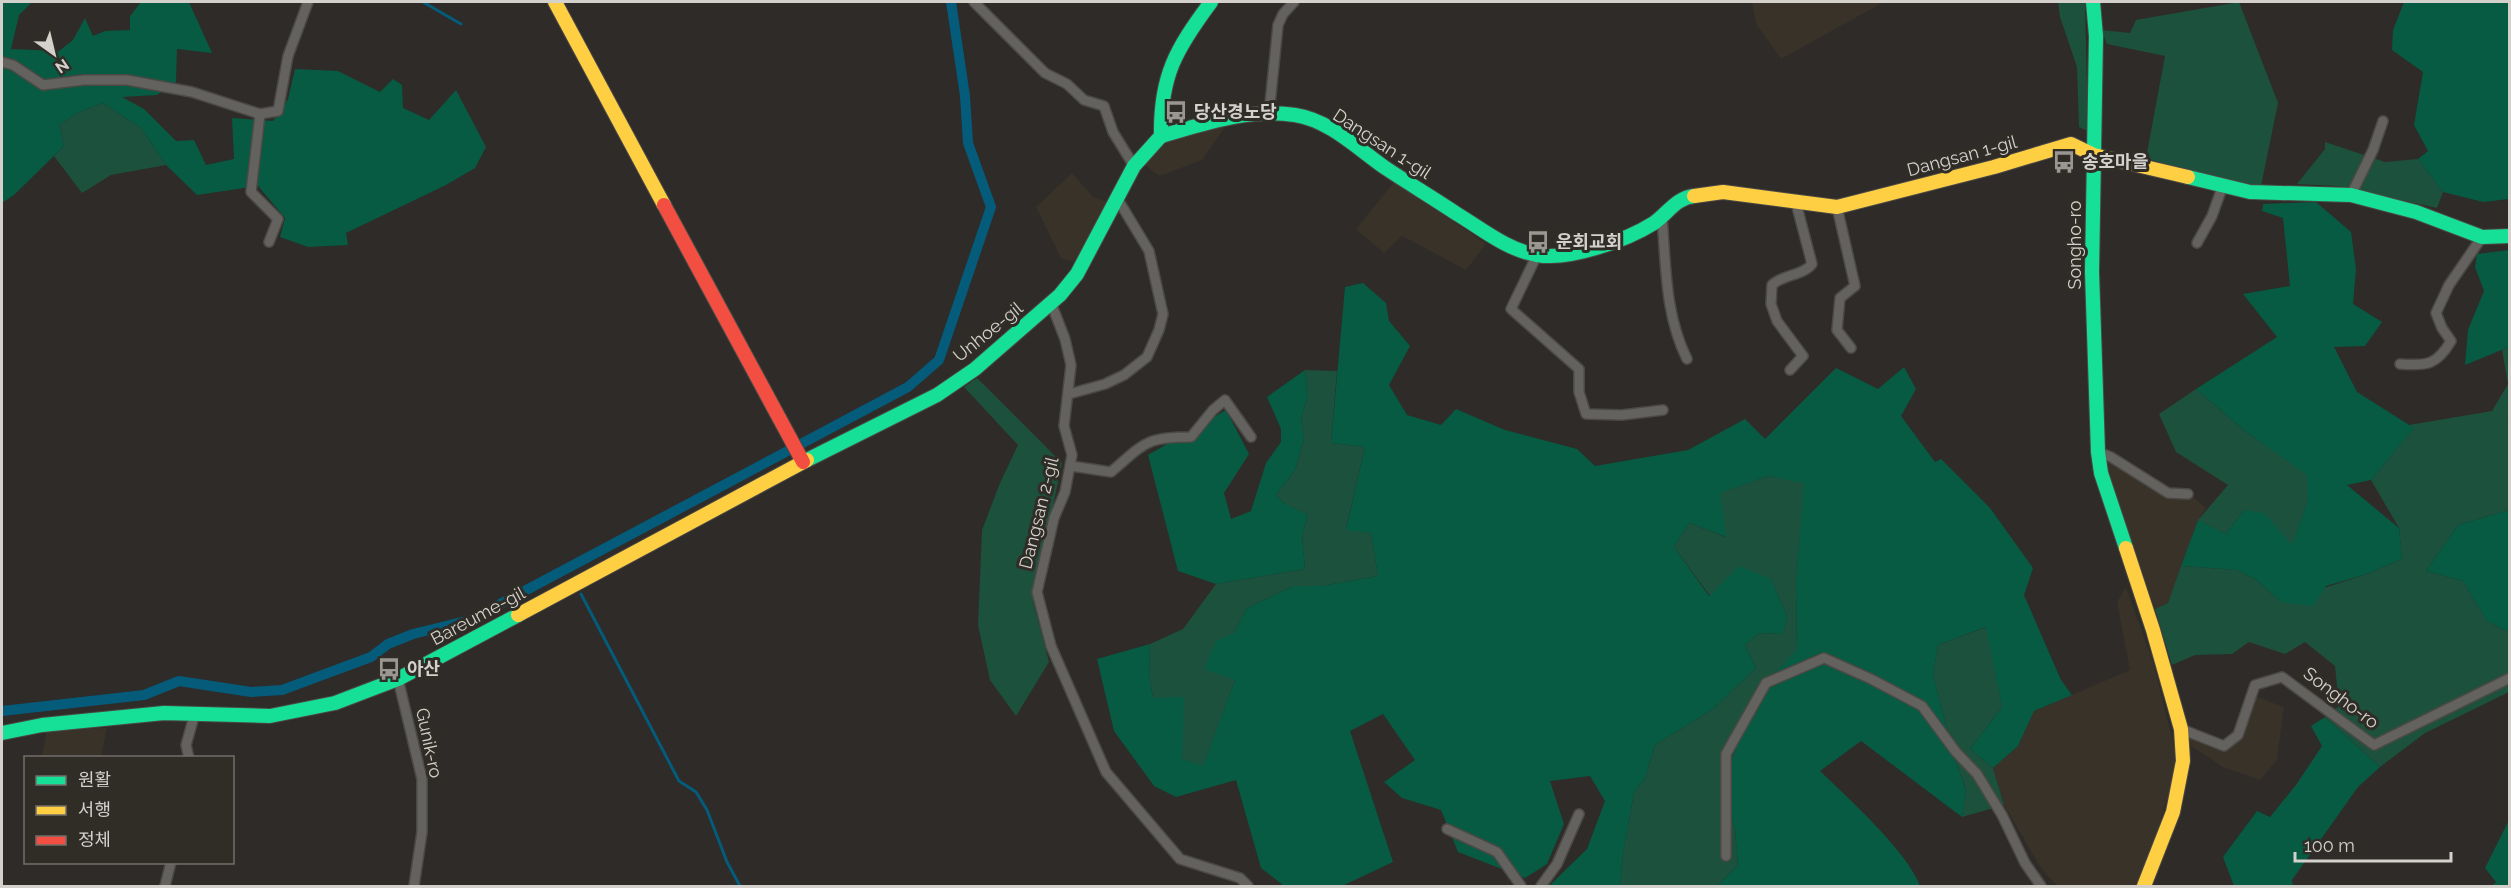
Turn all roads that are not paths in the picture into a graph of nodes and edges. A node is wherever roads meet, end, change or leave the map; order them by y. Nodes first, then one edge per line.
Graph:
1 (308, 2) edge
2 (555, 2) edge
3 (974, 2) edge
4 (1211, 2) edge
5 (1294, 2) edge
6 (2093, 2) edge
7 (2, 62) edge
8 (260, 114) junction
9 (1269, 114) junction
10 (2383, 120) dead end
11 (1161, 136) junction
12 (2094, 155) junction
13 (1134, 166) junction
14 (2223, 185) junction
15 (2351, 195) junction
16 (1117, 198) junction
17 (1797, 203) junction
18 (1837, 207) junction
19 (1662, 217) junction
20 (2510, 236) edge
21 (2482, 237) junction
22 (269, 242) dead end
23 (2197, 243) dead end
24 (1536, 255) junction
25 (1051, 303) junction
26 (1851, 348) dead end
27 (1687, 359) dead end
28 (2400, 364) dead end
29 (1790, 370) dead end
30 (1068, 394) junction
31 (1663, 410) dead end
32 (1251, 436) dead end
33 (2098, 452) junction
34 (802, 459) junction
35 (1071, 466) junction
36 (2188, 494) dead end
37 (2510, 678) edge
38 (398, 679) junction
39 (195, 713) junction
40 (2181, 729) junction
41 (2, 733) edge
42 (189, 756) edge
43 (1579, 814) dead end
44 (1447, 829) dead end
45 (1726, 856) dead end
46 (170, 864) edge
47 (165, 886) edge
48 (414, 886) edge
49 (1248, 886) edge
50 (1521, 886) edge
51 (1541, 886) edge
52 (2041, 886) edge
53 (2144, 886) edge

1 - 8 street
2 - 34 street
3 - 13 street
4 - 11 street
5 - 9 street
6 - 12 street, Songho-ro
7 - 8 street
8 - 22 street
9 - 11 street, Dangsan 1-gil
9 - 24 street, Dangsan 1-gil
10 - 15 street
11 - 13 street, Unhoe-gil
12 - 14 street, Dangsan 1-gil
12 - 18 street, Dangsan 1-gil
12 - 33 street, Songho-ro
13 - 16 street, Unhoe-gil
14 - 15 street, Dangsan 1-gil
14 - 23 street
15 - 21 street, Dangsan 1-gil
16 - 25 street, Unhoe-gil
16 - 30 street
17 - 18 street, Dangsan 1-gil
17 - 19 street, Dangsan 1-gil
17 - 29 street
18 - 26 street
19 - 24 street, Dangsan 1-gil
19 - 27 street
20 - 21 street
21 - 28 street
24 - 31 street
25 - 30 street, Dangsan 2-gil
25 - 34 street, Unhoe-gil
30 - 35 street, Dangsan 2-gil
32 - 35 street
33 - 36 street
33 - 40 street, Songho-ro
34 - 38 street, Bareume-gil
35 - 49 street, Dangsan 2-gil
37 - 40 street, Songho-ro
38 - 39 street, Bareume-gil
38 - 48 street, Gunik-ro
39 - 41 street, Bareume-gil
39 - 42 street
40 - 53 street, Songho-ro
43 - 51 street
44 - 50 street
45 - 52 street
46 - 47 street

